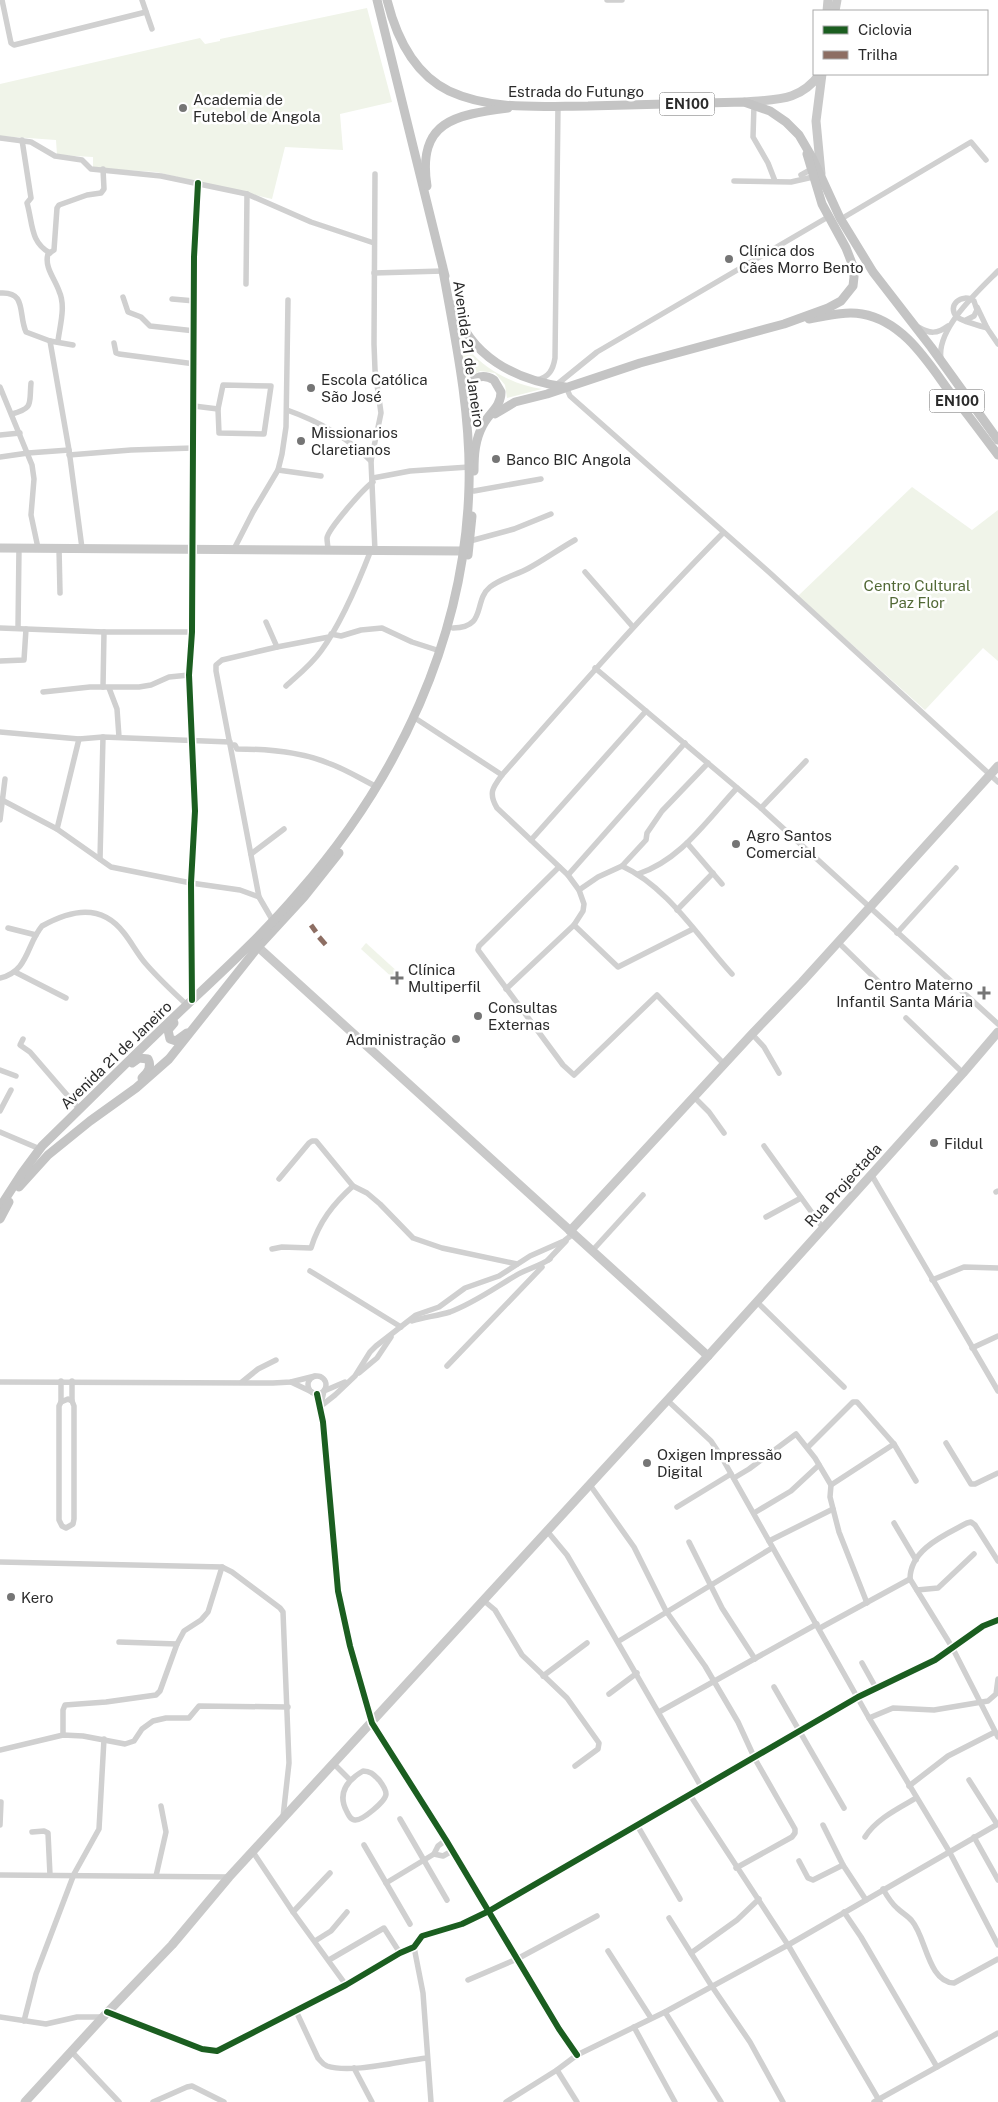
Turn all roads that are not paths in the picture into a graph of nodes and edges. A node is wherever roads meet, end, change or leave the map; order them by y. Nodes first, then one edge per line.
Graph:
1 (2, 0) edge
2 (142, 0) edge
3 (376, 0) edge
4 (387, 0) edge
5 (607, 0) edge
6 (622, 0) edge
7 (146, 12) junction
8 (152, 29) dead end
9 (820, 75) edge
10 (821, 75) edge
11 (744, 102) junction
12 (754, 105) junction
13 (558, 106) junction
14 (518, 107) junction
15 (0, 138) edge
16 (22, 140) junction
17 (804, 144) junction
18 (986, 160) dead end
19 (103, 169) junction
20 (375, 174) dead end
21 (815, 174) junction
22 (734, 181) dead end
23 (775, 181) junction
24 (791, 182) junction
25 (198, 183) junction
26 (247, 194) junction
27 (828, 217) junction
28 (841, 219) junction
29 (433, 229) junction
30 (374, 243) junction
31 (50, 253) junction
32 (444, 271) junction
33 (998, 271) edge
34 (374, 273) junction
35 (246, 284) dead end
36 (0, 293) edge
37 (123, 297) dead end
38 (172, 299) dead end
39 (971, 299) junction
40 (288, 300) dead end
41 (195, 301) junction
42 (976, 306) junction
43 (957, 317) junction
44 (966, 320) junction
45 (952, 323) junction
46 (784, 324) junction
47 (912, 324) junction
48 (987, 328) junction
49 (195, 331) junction
50 (998, 331) edge
51 (992, 335) junction
52 (50, 341) junction
53 (58, 342) junction
54 (114, 343) dead end
55 (998, 344) edge
56 (73, 345) dead end
57 (941, 363) junction
58 (194, 364) junction
59 (535, 381) junction
60 (31, 383) dead end
61 (555, 386) junction
62 (0, 387) edge
63 (566, 387) junction
64 (194, 406) junction
65 (218, 409) junction
66 (287, 410) junction
67 (12, 414) junction
68 (467, 429) junction
69 (20, 433) junction
70 (479, 434) junction
71 (0, 435) edge
72 (998, 440) edge
73 (193, 448) junction
74 (28, 452) junction
75 (69, 452) junction
76 (998, 455) edge
77 (0, 457) edge
78 (371, 461) junction
79 (468, 467) junction
80 (278, 470) junction
81 (321, 476) dead end
82 (541, 479) dead end
83 (373, 480) junction
84 (474, 491) junction
85 (551, 514) dead end
86 (723, 533) junction
87 (575, 540) dead end
88 (470, 541) junction
89 (0, 548) edge
90 (19, 548) junction
91 (38, 548) junction
92 (59, 548) junction
93 (82, 548) junction
94 (192, 549) junction
95 (234, 549) junction
96 (328, 550) junction
97 (373, 550) junction
98 (463, 551) junction
99 (585, 572) dead end
100 (60, 593) dead end
101 (266, 622) dead end
102 (633, 627) junction
103 (0, 628) edge
104 (18, 628) junction
105 (453, 628) junction
106 (26, 629) junction
107 (104, 632) junction
108 (192, 632) junction
109 (330, 636) junction
110 (277, 647) junction
111 (440, 650) junction
112 (0, 661) edge
113 (595, 668) junction
114 (189, 674) junction
115 (286, 686) dead end
116 (106, 687) junction
117 (43, 692) dead end
118 (646, 711) junction
119 (418, 720) junction
120 (0, 732) edge
121 (103, 737) junction
122 (119, 738) junction
123 (79, 739) junction
124 (192, 740) junction
125 (685, 742) junction
126 (230, 744) junction
127 (806, 761) dead end
128 (708, 763) junction
129 (998, 766) edge
130 (990, 774) junction
131 (502, 775) junction
132 (6, 779) dead end
133 (998, 782) edge
134 (377, 787) junction
135 (737, 788) junction
136 (1, 799) edge
137 (761, 808) junction
138 (0, 820) edge
139 (57, 829) junction
140 (284, 829) dead end
141 (531, 840) junction
142 (687, 843) junction
143 (251, 854) junction
144 (100, 859) junction
145 (622, 866) junction
146 (559, 867) junction
147 (956, 868) dead end
148 (713, 873) junction
149 (638, 874) junction
150 (568, 875) junction
151 (191, 883) junction
152 (722, 884) dead end
153 (580, 890) junction
154 (259, 897) junction
155 (870, 908) junction
156 (677, 910) junction
157 (273, 921) junction
158 (574, 925) junction
159 (8, 928) dead end
160 (693, 928) junction
161 (897, 933) junction
162 (36, 935) junction
163 (839, 943) junction
164 (258, 946) junction
165 (240, 954) junction
166 (244, 964) junction
167 (15, 972) junction
168 (732, 974) dead end
169 (0, 978) edge
170 (882, 985) dead end
171 (506, 989) junction
172 (66, 998) dead end
173 (190, 1002) junction
174 (906, 1018) dead end
175 (998, 1024) edge
176 (752, 1034) junction
177 (997, 1035) edge
178 (23, 1039) dead end
179 (724, 1064) junction
180 (0, 1070) edge
181 (779, 1073) dead end
182 (963, 1074) junction
183 (16, 1076) dead end
184 (11, 1090) dead end
185 (694, 1097) junction
186 (82, 1108) junction
187 (0, 1111) edge
188 (96, 1116) junction
189 (0, 1132) edge
190 (724, 1133) dead end
191 (764, 1146) dead end
192 (40, 1149) junction
193 (871, 1174) junction
194 (280, 1180) dead end
195 (353, 1186) junction
196 (643, 1195) dead end
197 (801, 1198) junction
198 (0, 1207) edge
199 (766, 1217) dead end
200 (0, 1219) edge
201 (823, 1228) junction
202 (572, 1232) junction
203 (272, 1249) dead end
204 (592, 1251) junction
205 (550, 1259) junction
206 (517, 1264) junction
207 (998, 1268) edge
208 (310, 1271) dead end
209 (932, 1280) junction
210 (757, 1302) junction
211 (401, 1327) junction
212 (998, 1336) edge
213 (972, 1348) junction
214 (708, 1356) junction
215 (276, 1360) dead end
216 (446, 1366) dead end
217 (315, 1376) junction
218 (355, 1376) junction
219 (61, 1381) junction
220 (72, 1381) junction
221 (0, 1382) edge
222 (242, 1382) junction
223 (291, 1382) junction
224 (844, 1387) dead end
225 (998, 1390) edge
226 (324, 1391) junction
227 (314, 1393) junction
228 (667, 1400) junction
229 (61, 1402) junction
230 (72, 1402) junction
231 (321, 1406) junction
232 (946, 1442) dead end
233 (894, 1444) junction
234 (808, 1448) junction
235 (819, 1465) junction
236 (998, 1472) edge
237 (733, 1476) junction
238 (916, 1481) dead end
239 (590, 1485) junction
240 (831, 1485) junction
241 (677, 1507) dead end
242 (833, 1509) junction
243 (754, 1513) junction
244 (894, 1523) dead end
245 (547, 1531) junction
246 (769, 1541) junction
247 (689, 1542) dead end
248 (772, 1548) junction
249 (974, 1554) dead end
250 (916, 1560) junction
251 (998, 1561) edge
252 (0, 1562) edge
253 (222, 1567) junction
254 (910, 1579) junction
255 (710, 1585) junction
256 (917, 1590) junction
257 (483, 1600) junction
258 (867, 1603) junction
259 (666, 1611) junction
260 (998, 1620) edge
261 (818, 1626) junction
262 (618, 1641) junction
263 (119, 1642) dead end
264 (587, 1642) dead end
265 (177, 1644) junction
266 (952, 1646) junction
267 (755, 1659) junction
268 (862, 1663) dead end
269 (637, 1673) junction
270 (543, 1676) junction
271 (998, 1679) edge
272 (714, 1681) junction
273 (774, 1687) dead end
274 (876, 1688) junction
275 (609, 1694) dead end
276 (858, 1697) junction
277 (980, 1702) junction
278 (288, 1707) junction
279 (659, 1712) junction
280 (869, 1718) junction
281 (372, 1723) junction
282 (800, 1732) junction
283 (997, 1734) edge
284 (64, 1735) junction
285 (104, 1739) junction
286 (0, 1750) edge
287 (755, 1759) junction
288 (333, 1763) junction
289 (575, 1766) dead end
290 (350, 1780) junction
291 (969, 1780) dead end
292 (909, 1786) junction
293 (702, 1788) junction
294 (690, 1795) junction
295 (916, 1798) junction
296 (1, 1802) edge
297 (161, 1806) dead end
298 (844, 1808) dead end
299 (283, 1819) junction
300 (400, 1819) dead end
301 (998, 1824) edge
302 (637, 1825) junction
303 (823, 1825) dead end
304 (0, 1826) edge
305 (32, 1832) dead end
306 (865, 1836) dead end
307 (974, 1837) junction
308 (446, 1840) junction
309 (364, 1845) dead end
310 (452, 1851) junction
311 (949, 1851) junction
312 (253, 1852) junction
313 (434, 1854) junction
314 (424, 1860) junction
315 (799, 1861) dead end
316 (843, 1864) junction
317 (736, 1868) junction
318 (330, 1873) dead end
319 (74, 1874) junction
320 (0, 1875) edge
321 (50, 1875) junction
322 (156, 1876) junction
323 (229, 1877) junction
324 (998, 1880) edge
325 (386, 1883) junction
326 (883, 1889) junction
327 (680, 1899) dead end
328 (759, 1899) junction
329 (447, 1900) dead end
330 (866, 1900) junction
331 (489, 1911) junction
332 (293, 1912) junction
333 (347, 1912) dead end
334 (844, 1912) junction
335 (597, 1916) dead end
336 (670, 1918) dead end
337 (410, 1924) dead end
338 (315, 1941) junction
339 (788, 1945) junction
340 (998, 1945) edge
341 (414, 1947) junction
342 (608, 1951) dead end
343 (400, 1953) junction
344 (691, 1954) junction
345 (517, 1959) junction
346 (998, 1959) edge
347 (329, 1960) junction
348 (468, 1980) dead end
349 (346, 1985) junction
350 (711, 1985) junction
351 (296, 2010) junction
352 (665, 2012) junction
353 (105, 2014) junction
354 (0, 2017) edge
355 (651, 2018) junction
356 (24, 2021) junction
357 (634, 2027) junction
358 (998, 2033) edge
359 (71, 2051) junction
360 (577, 2055) junction
361 (427, 2058) junction
362 (937, 2067) junction
363 (354, 2068) junction
364 (557, 2070) junction
365 (878, 2101) edge
366 (24, 2102) edge
367 (119, 2102) edge
368 (153, 2102) edge
369 (224, 2102) edge
370 (372, 2102) edge
371 (431, 2102) edge
372 (506, 2102) edge
373 (576, 2102) edge
374 (675, 2102) edge
375 (721, 2102) edge
376 (783, 2102) edge

1 - 7 street
2 - 7 street
3 - 29 main road, Estrada do Futungo / EN100
4 - 14 main road, Estrada do Futungo / EN100
5 - 6 street
7 - 8 street
9 - 11 main road
10 - 21 main road
11 - 12 main road, Estrada do Futungo / EN100
11 - 13 main road, Estrada do Futungo / EN100
12 - 17 main road, Estrada do Futungo / EN100
12 - 23 street
13 - 14 main road, Estrada do Futungo / EN100
13 - 59 street
14 - 29 main road
15 - 16 street
16 - 19 street
16 - 31 street
17 - 21 main road, Estrada do Futungo / EN100
17 - 21 main road, Estrada do Futungo / EN100
18 - 28 street
19 - 25 street
19 - 31 street
20 - 30 street
21 - 24 street
21 - 24 street
21 - 27 main road, Estrada do Futungo / EN100
21 - 28 main road, Estrada do Futungo / EN100
22 - 23 street
23 - 24 street
25 - 26 street
25 - 41 street
26 - 30 street
26 - 35 street
27 - 46 main road, Estrada do Futungo
27 - 61 street
28 - 47 main road, Estrada do Futungo / EN100
29 - 32 main road, Estrada do Futungo / EN100
30 - 34 street
31 - 53 street
32 - 34 street
32 - 59 main road, Estrada do Futungo / EN100
32 - 68 main road, Avenida 21 de Janeiro
33 - 39 street
34 - 78 street
36 - 52 street
37 - 49 street
38 - 41 street
39 - 42 street
39 - 43 street
39 - 43 street
40 - 66 street
41 - 49 street
42 - 44 street
42 - 48 street
43 - 44 street
43 - 45 street
44 - 48 street
45 - 47 street
45 - 57 street
46 - 63 main road, Estrada do Futungo / EN100
46 - 76 main road, EN100
47 - 57 main road, EN100
48 - 51 street
49 - 58 street
50 - 51 street
51 - 55 street
52 - 53 street
52 - 75 street
53 - 56 street
54 - 58 street
57 - 72 main road, EN100
58 - 64 street
59 - 61 main road, Estrada do Futungo / EN100
60 - 67 street
61 - 63 main road, Estrada do Futungo / EN100
62 - 67 street
63 - 70 main road, Estrada do Futungo
63 - 86 street
64 - 65 street
64 - 73 street
65 - 65 street
66 - 78 street
66 - 80 street
67 - 69 street
68 - 70 main road
68 - 79 main road, Avenida 21 de Janeiro
69 - 71 street
69 - 74 street
70 - 84 main road, Avenida 21 de Janeiro
73 - 75 street
73 - 94 street
74 - 75 street
74 - 77 street
74 - 91 street
75 - 93 street
78 - 83 street
79 - 83 street
79 - 98 main road, Avenida 21 de Janeiro
80 - 81 street
80 - 95 street
82 - 84 street
83 - 96 street
83 - 97 street
84 - 88 main road, Avenida 21 de Janeiro
85 - 88 street
86 - 102 street
86 - 130 street
87 - 105 street
88 - 105 main road, Avenida 21 de Janeiro
89 - 90 main road
90 - 91 main road
90 - 104 street
91 - 92 main road
92 - 93 main road
92 - 100 street
93 - 94 main road
94 - 95 main road
94 - 108 street
95 - 96 main road
96 - 97 main road
97 - 98 main road
97 - 109 street
98 - 111 main road, Avenida 21 de Janeiro
99 - 102 street
101 - 110 street
102 - 113 street
103 - 104 street
104 - 106 street
105 - 119 main road, Avenida 21 de Janeiro
106 - 107 street
106 - 112 street
107 - 108 street
107 - 116 street
108 - 114 street
109 - 110 street
109 - 111 street
109 - 115 street
110 - 126 street
111 - 134 main road, Avenida 21 de Janeiro
113 - 118 street
113 - 131 street
114 - 116 street
114 - 124 street
116 - 117 street
116 - 122 street
118 - 125 street
118 - 141 street
119 - 131 street
119 - 164 main road, Avenida 21 de Janeiro
120 - 123 street
121 - 122 street
121 - 123 street
121 - 144 street
122 - 124 street
123 - 139 street
124 - 126 street
124 - 151 street
125 - 128 street
125 - 150 street
126 - 134 street
126 - 143 street
127 - 137 street
128 - 135 street
128 - 145 street
129 - 130 main road
130 - 133 street
130 - 155 main road
131 - 141 street
132 - 136 street
134 - 157 main road, Avenida 21 de Janeiro
135 - 137 street
135 - 142 street
136 - 138 street
136 - 139 street
137 - 155 street
139 - 144 street
140 - 143 street
141 - 146 street
142 - 148 street
142 - 149 street
143 - 154 street
144 - 151 street
145 - 149 street
145 - 153 street
146 - 150 street
146 - 171 street
147 - 161 street
148 - 152 street
148 - 156 street
149 - 156 street
150 - 153 street
151 - 154 street
151 - 173 street
153 - 158 street
154 - 157 street
155 - 161 street
155 - 163 main road
156 - 160 street
157 - 165 main road, Avenida 21 de Janeiro
158 - 160 street
158 - 171 street
159 - 162 street
160 - 168 street
161 - 175 street
162 - 167 street
162 - 173 street
163 - 170 street
163 - 176 main road
164 - 166 main road, Avenida 21 de Janeiro
164 - 202 main road
165 - 166 main road
165 - 173 main road, Avenida 21 de Janeiro
166 - 188 main road, Avenida 21 de Janeiro
167 - 169 street
167 - 172 street
171 - 179 street
173 - 186 main road, Avenida 21 de Janeiro
174 - 182 street
176 - 179 main road
176 - 181 street
177 - 182 main road, Rua Projectada
178 - 186 street
179 - 185 main road
180 - 183 street
182 - 193 main road, Rua Projectada
184 - 187 street
185 - 190 street
185 - 202 main road
186 - 188 main road
186 - 192 main road, Avenida 21 de Janeiro
188 - 200 main road, Avenida 21 de Janeiro
189 - 192 street
191 - 197 street
192 - 198 main road, Avenida 21 de Janeiro
193 - 201 main road, Rua Projectada
193 - 209 street
194 - 195 street
195 - 203 street
195 - 206 street
196 - 204 street
197 - 199 street
197 - 201 street
201 - 210 main road, Rua Projectada
202 - 204 main road
202 - 205 street
202 - 206 street
204 - 214 main road
205 - 211 street
205 - 216 street
206 - 211 street
207 - 209 street
208 - 211 street
209 - 213 street
210 - 214 main road, Rua Projectada
210 - 224 street
211 - 218 street
212 - 213 street
213 - 225 street
214 - 228 main road, Rua Projectada
215 - 222 street
217 - 223 street
217 - 226 street
217 - 227 street
218 - 226 street
218 - 231 street
219 - 220 street
219 - 221 street
219 - 229 street
220 - 222 street
220 - 230 street
222 - 223 street
223 - 227 street
226 - 227 street
226 - 231 street
227 - 231 street
228 - 237 street
228 - 239 main road, Rua Projectada
229 - 230 street
229 - 230 street
231 - 281 street
232 - 236 street
233 - 234 street
233 - 238 street
233 - 240 street
234 - 235 street
234 - 237 street
235 - 240 street
235 - 243 street
237 - 241 street
237 - 243 street
239 - 245 main road, Rua Projectada
239 - 259 street
240 - 242 street
242 - 246 street
242 - 258 street
243 - 246 street
244 - 250 street
245 - 257 main road, Rua Projectada
245 - 262 street
246 - 248 street
247 - 255 street
248 - 255 street
248 - 261 street
249 - 256 street
250 - 251 street
250 - 254 street
252 - 253 street
253 - 265 street
253 - 278 street
254 - 256 street
254 - 258 street
255 - 259 street
255 - 267 street
256 - 266 street
257 - 270 street
257 - 281 main road, Rua Projectada
258 - 261 street
259 - 262 street
259 - 272 street
260 - 266 street
261 - 267 street
261 - 276 street
262 - 269 street
263 - 265 street
264 - 270 street
265 - 284 street
266 - 274 street
266 - 277 street
267 - 272 street
268 - 274 street
269 - 275 street
269 - 279 street
270 - 289 street
271 - 277 street
272 - 279 street
272 - 287 street
273 - 282 street
274 - 276 street
276 - 280 street
276 - 282 street
277 - 280 street
277 - 283 street
278 - 285 street
278 - 299 street
279 - 293 street
280 - 292 street
281 - 288 main road, Rua Projectada
281 - 308 street
282 - 287 street
282 - 298 street
283 - 292 street
284 - 285 street
284 - 286 street
285 - 319 street
287 - 293 street
287 - 317 street
288 - 290 street
288 - 299 main road, Rua Projectada
290 - 290 street
291 - 301 street
292 - 295 street
293 - 294 street
294 - 302 street
294 - 317 street
295 - 306 street
295 - 311 street
296 - 304 street
297 - 322 street
299 - 312 main road, Rua Projectada
300 - 314 street
301 - 307 street
302 - 327 street
302 - 331 street
303 - 316 street
305 - 321 street
307 - 311 street
307 - 324 street
308 - 310 street
308 - 313 street
309 - 325 street
310 - 313 street
310 - 331 street
311 - 326 street
311 - 340 street
312 - 323 main road, Rua Projectada
312 - 332 street
313 - 314 street
314 - 325 street
314 - 329 street
315 - 316 street
316 - 330 street
317 - 328 street
318 - 332 street
319 - 321 street
319 - 322 street
319 - 356 street
320 - 321 street
322 - 323 street
323 - 353 main road, Rua Projectada
325 - 337 street
326 - 330 street
326 - 346 street
328 - 339 street
328 - 344 street
330 - 334 street
331 - 341 street
331 - 345 street
332 - 338 street
333 - 338 street
334 - 339 street
334 - 362 street
335 - 345 street
336 - 344 street
338 - 347 street
339 - 350 street
339 - 365 street
341 - 343 street
341 - 361 street
342 - 355 street
343 - 347 street
343 - 349 street
344 - 350 street
345 - 348 street
345 - 360 street
347 - 349 street
349 - 351 street
350 - 352 street
350 - 376 street
351 - 353 street
351 - 363 street
352 - 355 street
352 - 375 street
353 - 356 street
353 - 359 main road, Rua Projectada
354 - 356 street
355 - 357 street
357 - 360 street
357 - 374 street
358 - 362 street
359 - 366 main road, Rua Projectada
359 - 367 street
360 - 364 street
361 - 363 street
361 - 371 street
362 - 365 street
363 - 370 street
364 - 372 street
364 - 373 street
368 - 369 street

